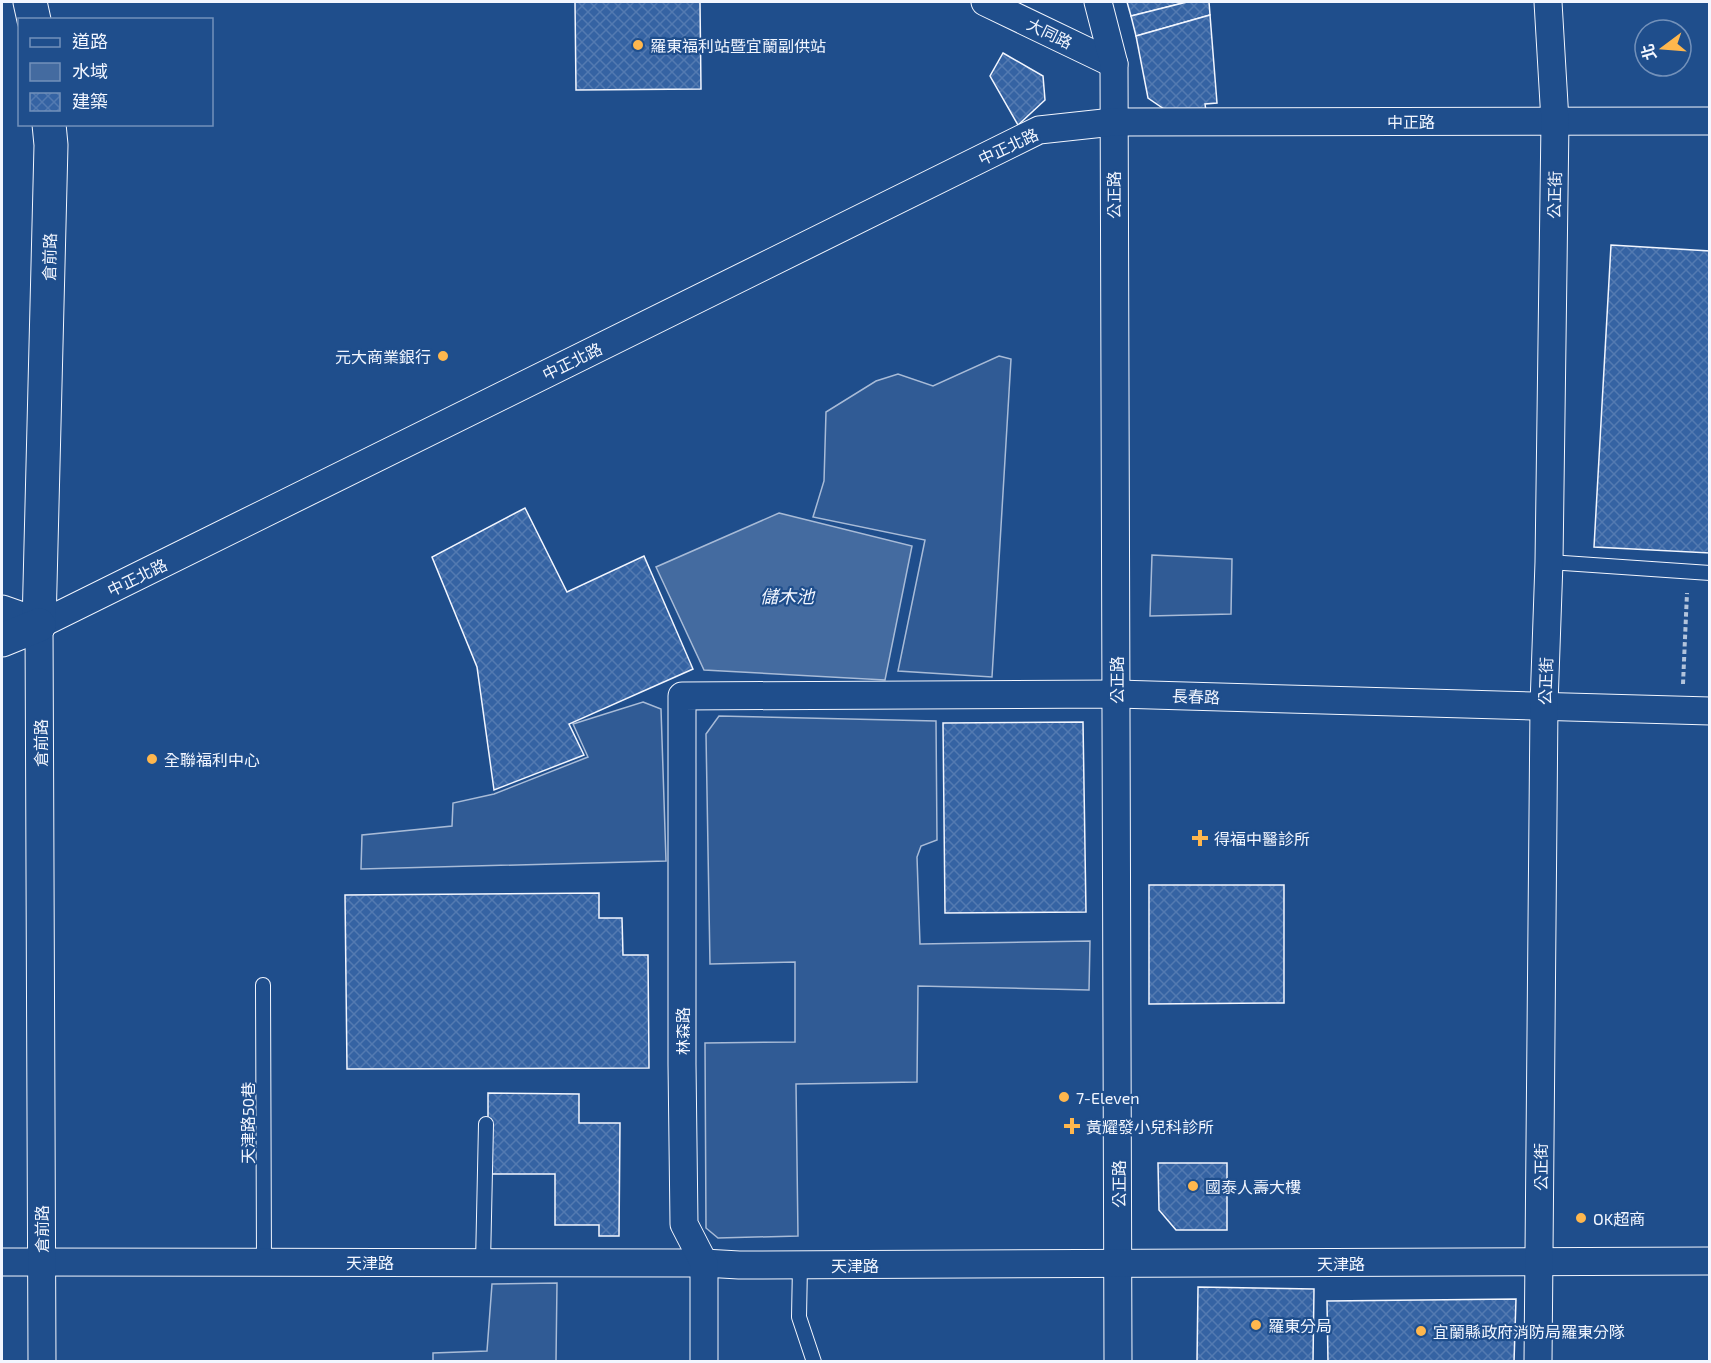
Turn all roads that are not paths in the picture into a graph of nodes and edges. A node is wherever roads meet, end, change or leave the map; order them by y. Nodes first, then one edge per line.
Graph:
1 (30, 2) edge
2 (986, 2) edge
3 (1098, 2) edge
4 (1548, 2) edge
5 (34, 18) edge
6 (1114, 64) junction
7 (1555, 121) junction
8 (1710, 121) edge
9 (1113, 122) junction
10 (50, 126) edge
11 (1550, 562) junction
12 (1710, 573) edge
13 (2, 612) edge
14 (39, 625) junction
15 (2, 640) edge
16 (1117, 694) junction
17 (682, 696) joint
18 (1544, 705) junction
19 (1710, 711) edge
20 (263, 985) dead end
21 (486, 1124) dead end
22 (1710, 1261) edge
23 (2, 1262) edge
24 (42, 1262) junction
25 (264, 1262) junction
26 (1540, 1262) junction
27 (483, 1263) junction
28 (704, 1263) junction
29 (1118, 1263) junction
30 (800, 1265) junction
31 (42, 1362) edge
32 (704, 1362) edge
33 (814, 1362) edge
34 (1118, 1362) edge
35 (1538, 1362) edge

1 - 5 main road
2 - 6 street, 大同路
3 - 6 street, 公正路
4 - 7 street, 公正街
6 - 9 street, 公正路
7 - 8 street, 中正路
7 - 9 street, 中正路
7 - 11 street, 公正街
9 - 14 street, 中正北路
9 - 16 street, 公正路
10 - 14 main road, 倉前路
11 - 12 lane
11 - 18 street, 公正街
13 - 14 main road
14 - 15 main road, 中正北路
14 - 24 street, 倉前路
16 - 17 street, 長春路
16 - 18 street, 長春路
16 - 29 street, 公正路
17 - 28 street, 林森路
18 - 19 street, 長春路
18 - 26 street, 公正街
20 - 25 lane, 天津路50巷
21 - 27 lane
22 - 26 street, 天津路
23 - 24 street, 天津路
24 - 25 street, 天津路
24 - 31 street, 倉前路
25 - 27 street, 天津路
26 - 29 street, 天津路
26 - 35 street, 公正街
27 - 28 street, 天津路
28 - 30 street, 天津路
28 - 32 street, 林森路
29 - 30 street, 天津路
29 - 34 street, 公正路
30 - 33 lane

